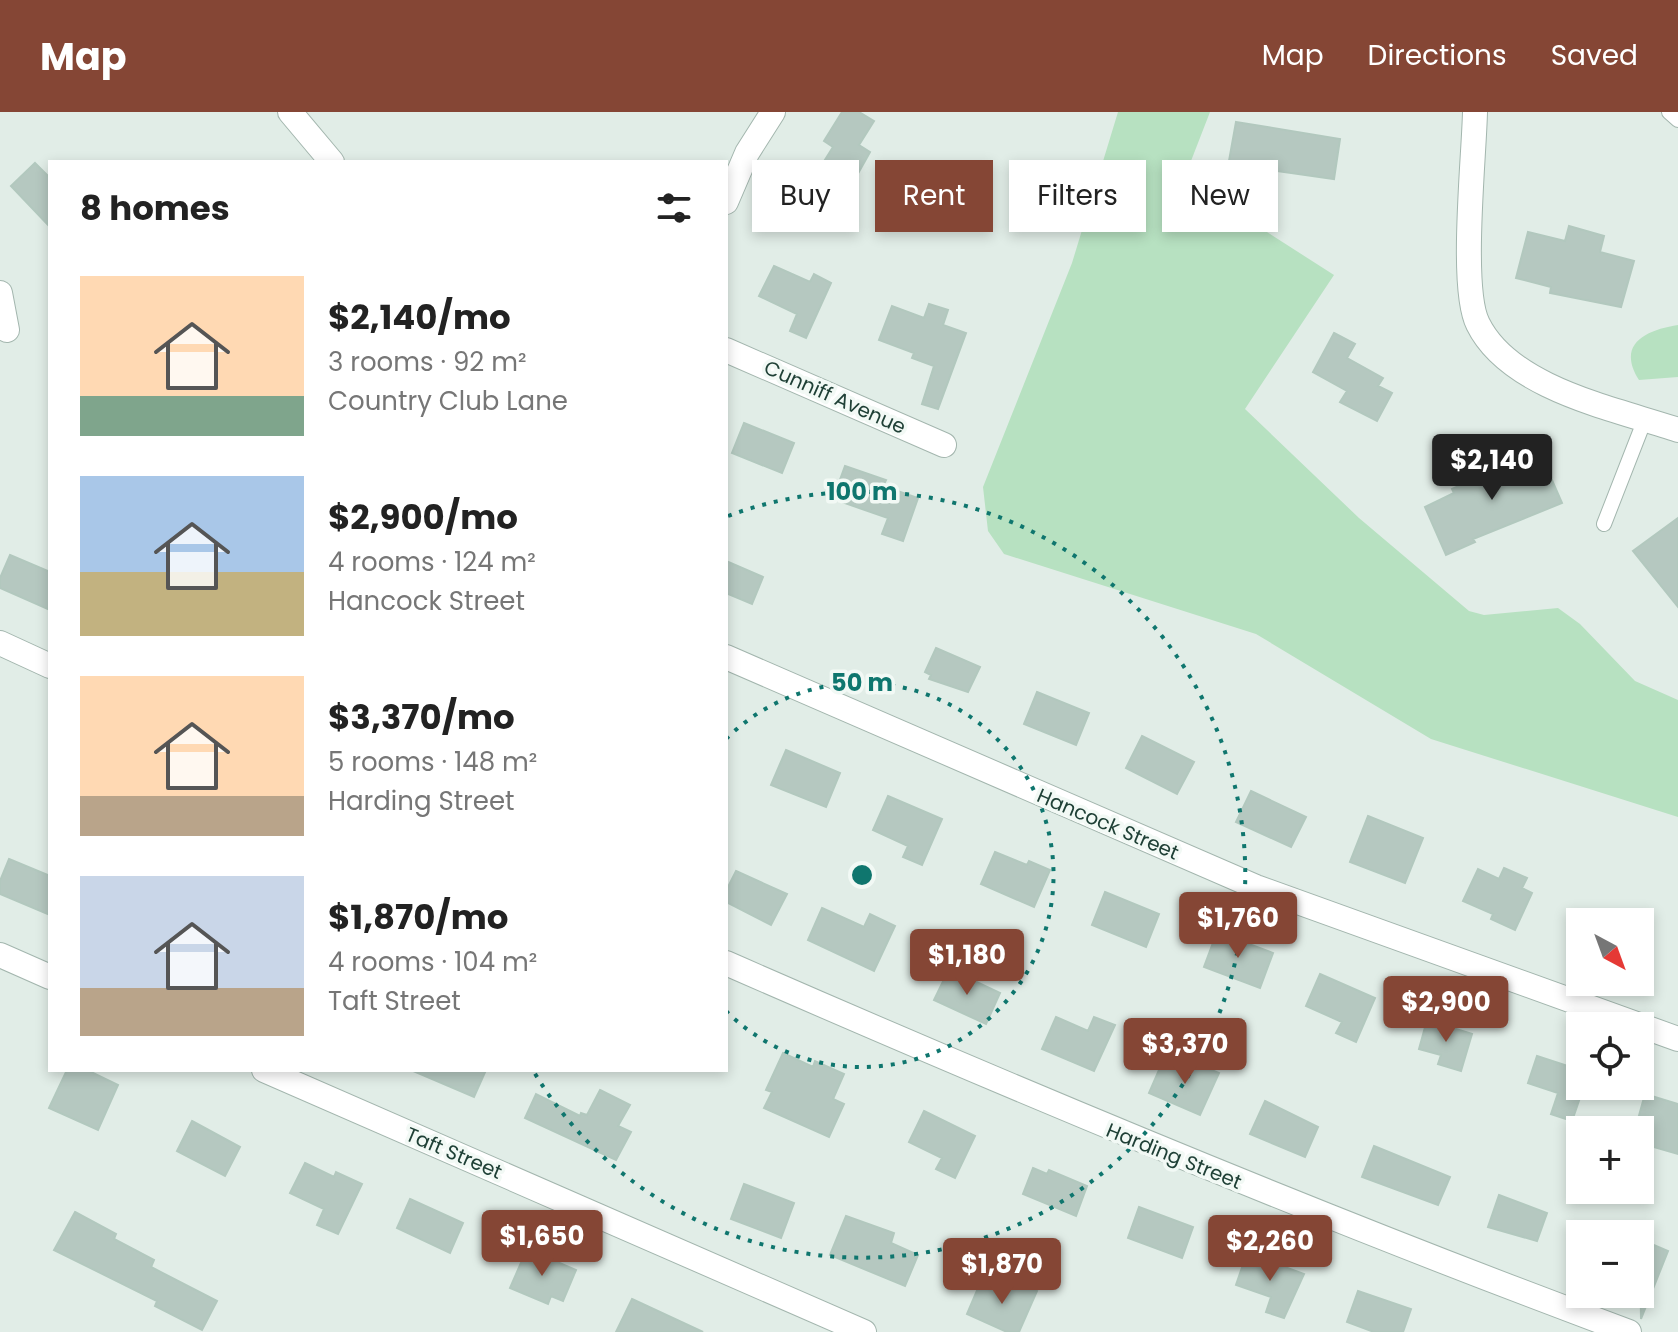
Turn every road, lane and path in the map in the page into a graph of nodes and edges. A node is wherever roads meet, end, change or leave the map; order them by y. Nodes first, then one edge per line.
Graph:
1 (290, 112) edge
2 (773, 112) edge
3 (1475, 112) edge
4 (1669, 112) edge
5 (1678, 120) edge
6 (330, 160) edge
7 (728, 197) edge
8 (0, 293) edge
9 (7, 330) dead end
10 (728, 351) edge
11 (1645, 419) junction
12 (1678, 430) edge
13 (944, 445) dead end
14 (1604, 524) dead end
15 (0, 643) edge
16 (728, 658) edge
17 (48, 665) edge
18 (0, 955) edge
19 (728, 964) edge
20 (48, 976) edge
21 (1678, 1039) edge
22 (269, 1072) edge
23 (864, 1332) edge
24 (1629, 1332) edge

1 - 6 street
2 - 7 street
3 - 11 street
4 - 5 lane
8 - 9 street
10 - 13 street, Cunniff Avenue
11 - 12 street
11 - 14 lane
15 - 17 street
16 - 21 street, Hancock Street
18 - 20 street
19 - 24 street, Harding Street
22 - 23 street, Taft Street

